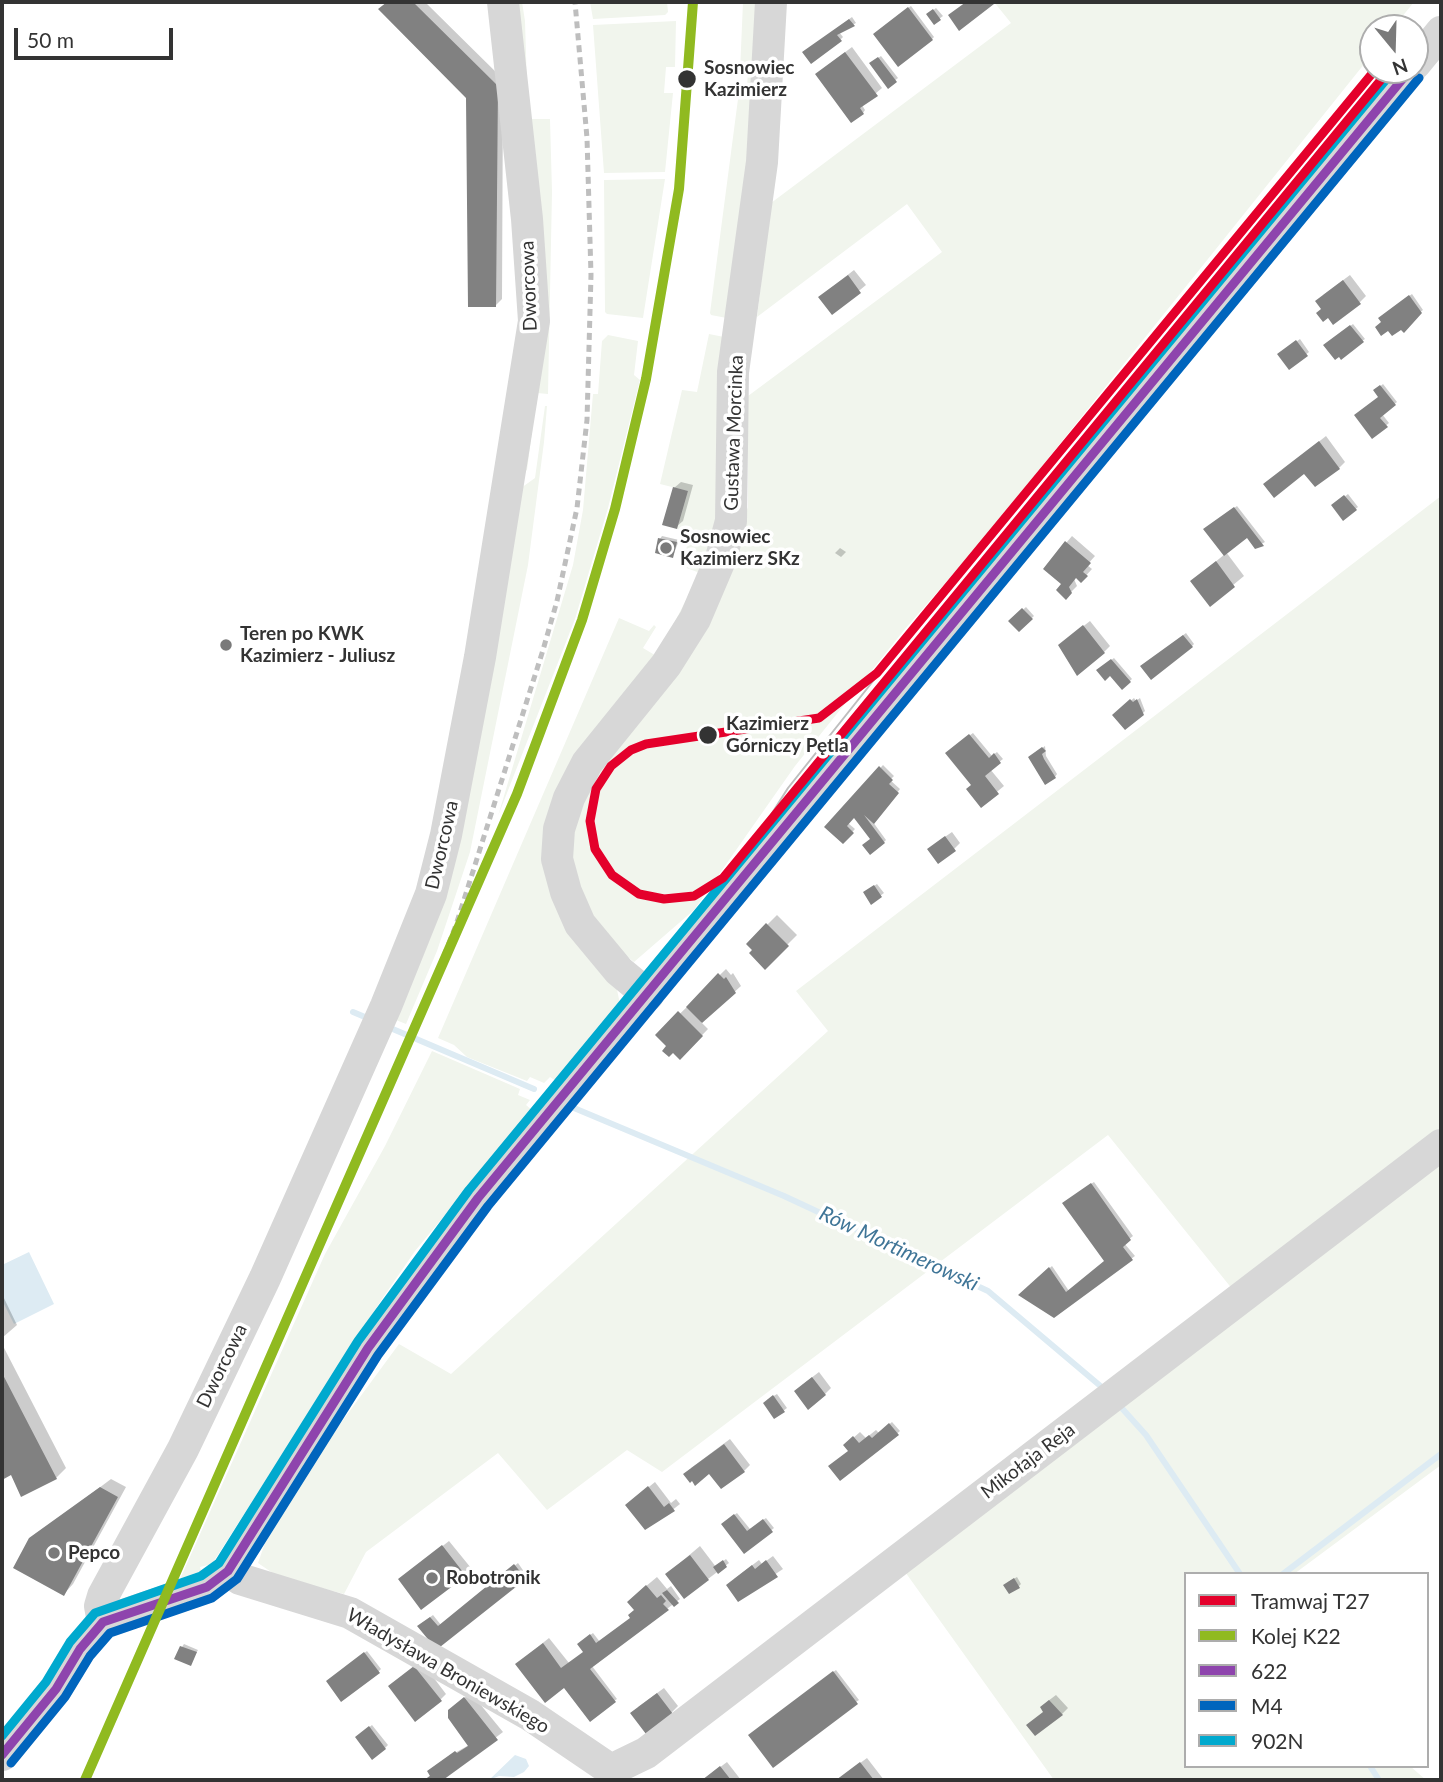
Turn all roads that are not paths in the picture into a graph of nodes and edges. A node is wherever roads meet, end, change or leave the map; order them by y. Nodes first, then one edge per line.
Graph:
1 (503, 2) edge
2 (771, 2) edge
3 (1441, 32) edge
4 (1429, 47) edge
5 (1398, 84) edge
6 (648, 995) junction
7 (1441, 1145) edge
8 (228, 1571) junction
9 (103, 1622) junction
10 (2, 1755) edge
11 (612, 1775) edge

1 - 9 street, Dworcowa
2 - 6 street, Gustawa Morcinka
3 - 4 street
5 - 6 street
6 - 8 street
7 - 11 street, Mikołaja Reja
8 - 9 street
8 - 11 street, Władysława Broniewskiego
9 - 10 street

